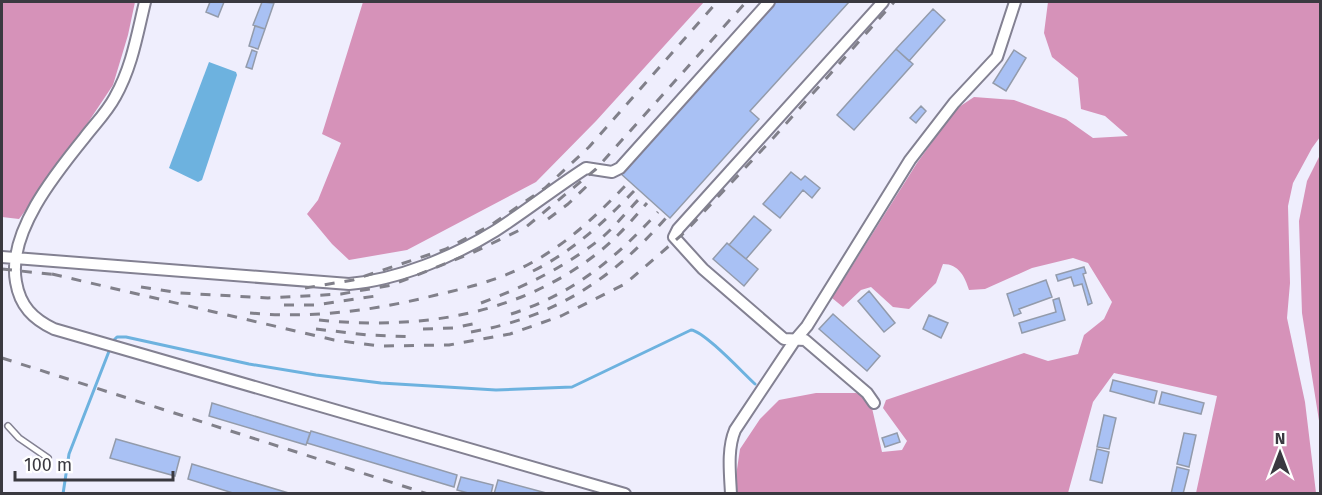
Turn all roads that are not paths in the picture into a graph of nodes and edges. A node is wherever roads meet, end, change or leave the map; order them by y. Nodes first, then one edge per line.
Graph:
1 (145, 2) edge
2 (769, 2) edge
3 (883, 2) edge
4 (1015, 2) edge
5 (2, 257) edge
6 (15, 258) junction
7 (795, 340) junction
8 (874, 403) dead end
9 (8, 426) dead end
10 (48, 458) dead end
11 (625, 494) edge
12 (730, 494) edge

1 - 6 street
2 - 6 street
3 - 7 street
4 - 7 street
5 - 6 street
6 - 11 street
7 - 8 street
7 - 12 street
9 - 10 lane

